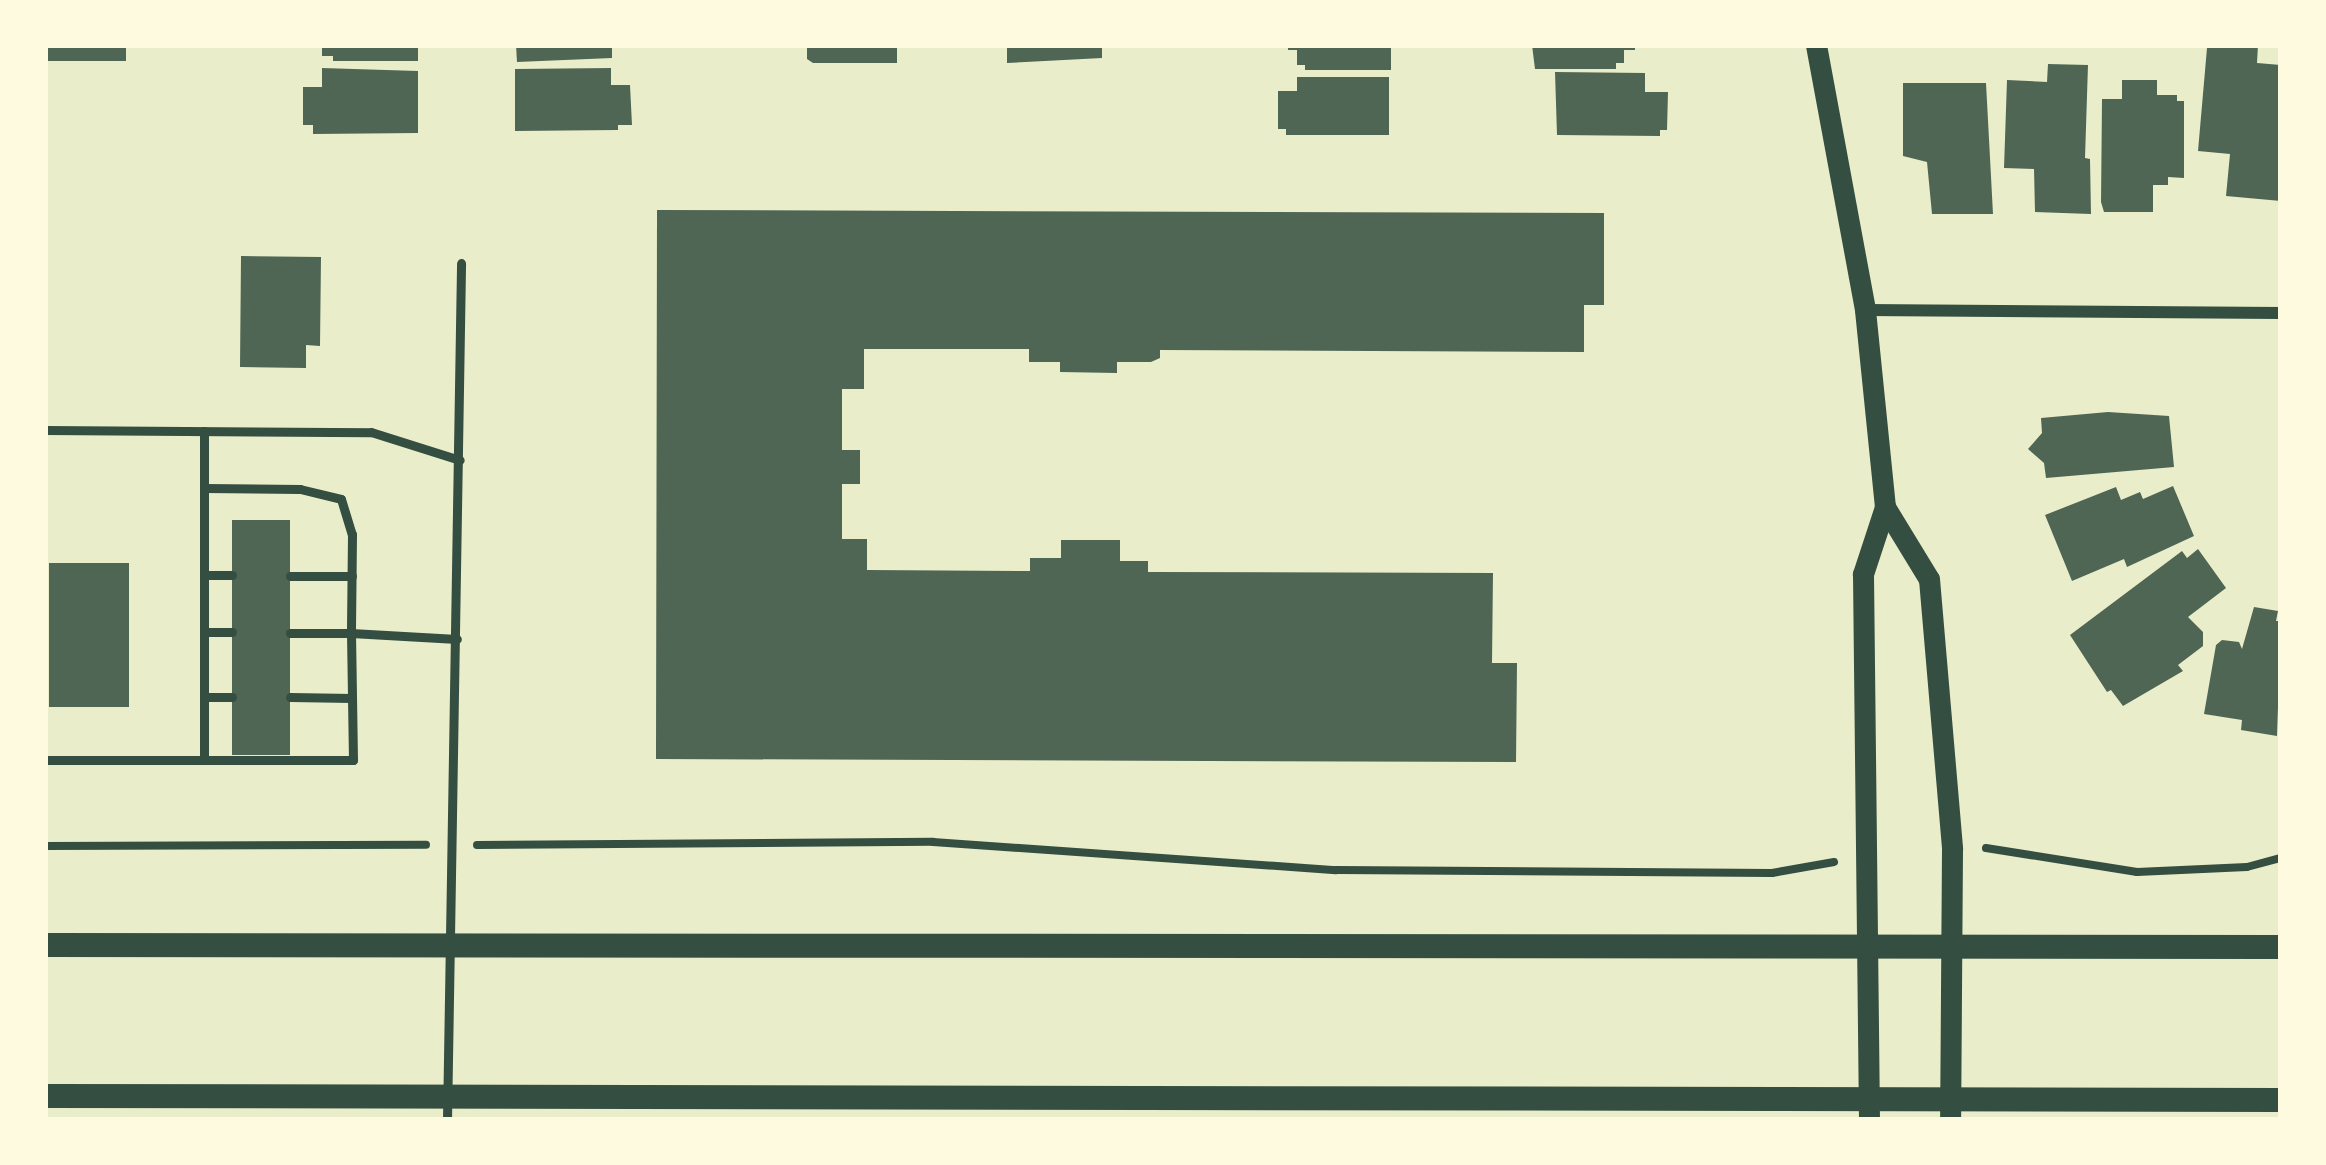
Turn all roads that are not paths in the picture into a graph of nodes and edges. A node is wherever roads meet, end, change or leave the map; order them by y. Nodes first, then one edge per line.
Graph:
1 (1816, 45) edge
2 (461, 263) dead end
3 (1864, 310) junction
4 (2281, 313) edge
5 (45, 430) edge
6 (204, 431) junction
7 (460, 460) junction
8 (204, 488) junction
9 (1885, 507) junction
10 (204, 575) junction
11 (232, 575) dead end
12 (290, 576) dead end
13 (352, 576) junction
14 (204, 632) junction
15 (232, 632) dead end
16 (290, 633) dead end
17 (351, 633) junction
18 (457, 639) junction
19 (204, 697) junction
20 (232, 697) dead end
21 (290, 698) dead end
22 (352, 698) junction
23 (45, 760) edge
24 (204, 760) junction
25 (45, 944) edge
26 (449, 945) junction
27 (1869, 947) junction
28 (1951, 947) junction
29 (2281, 947) edge
30 (45, 1096) edge
31 (2281, 1100) edge
32 (448, 1108) edge
33 (1870, 1108) edge
34 (1950, 1109) edge

1 - 3 street
2 - 7 lane
3 - 4 street
3 - 9 street
5 - 6 lane
6 - 7 lane
6 - 8 lane
7 - 18 lane
8 - 10 lane
8 - 13 lane
9 - 27 street
9 - 28 street
10 - 11 lane
10 - 14 lane
12 - 13 lane
13 - 17 lane
14 - 15 lane
14 - 19 lane
16 - 17 lane
17 - 18 lane
17 - 22 lane
18 - 26 lane
19 - 20 lane
19 - 24 lane
21 - 22 lane
22 - 24 lane
23 - 24 lane
25 - 26 main road
26 - 27 main road
26 - 32 lane
27 - 28 main road
27 - 33 street
28 - 29 main road
28 - 34 street
30 - 32 main road
31 - 34 main road
32 - 33 main road
33 - 34 main road

